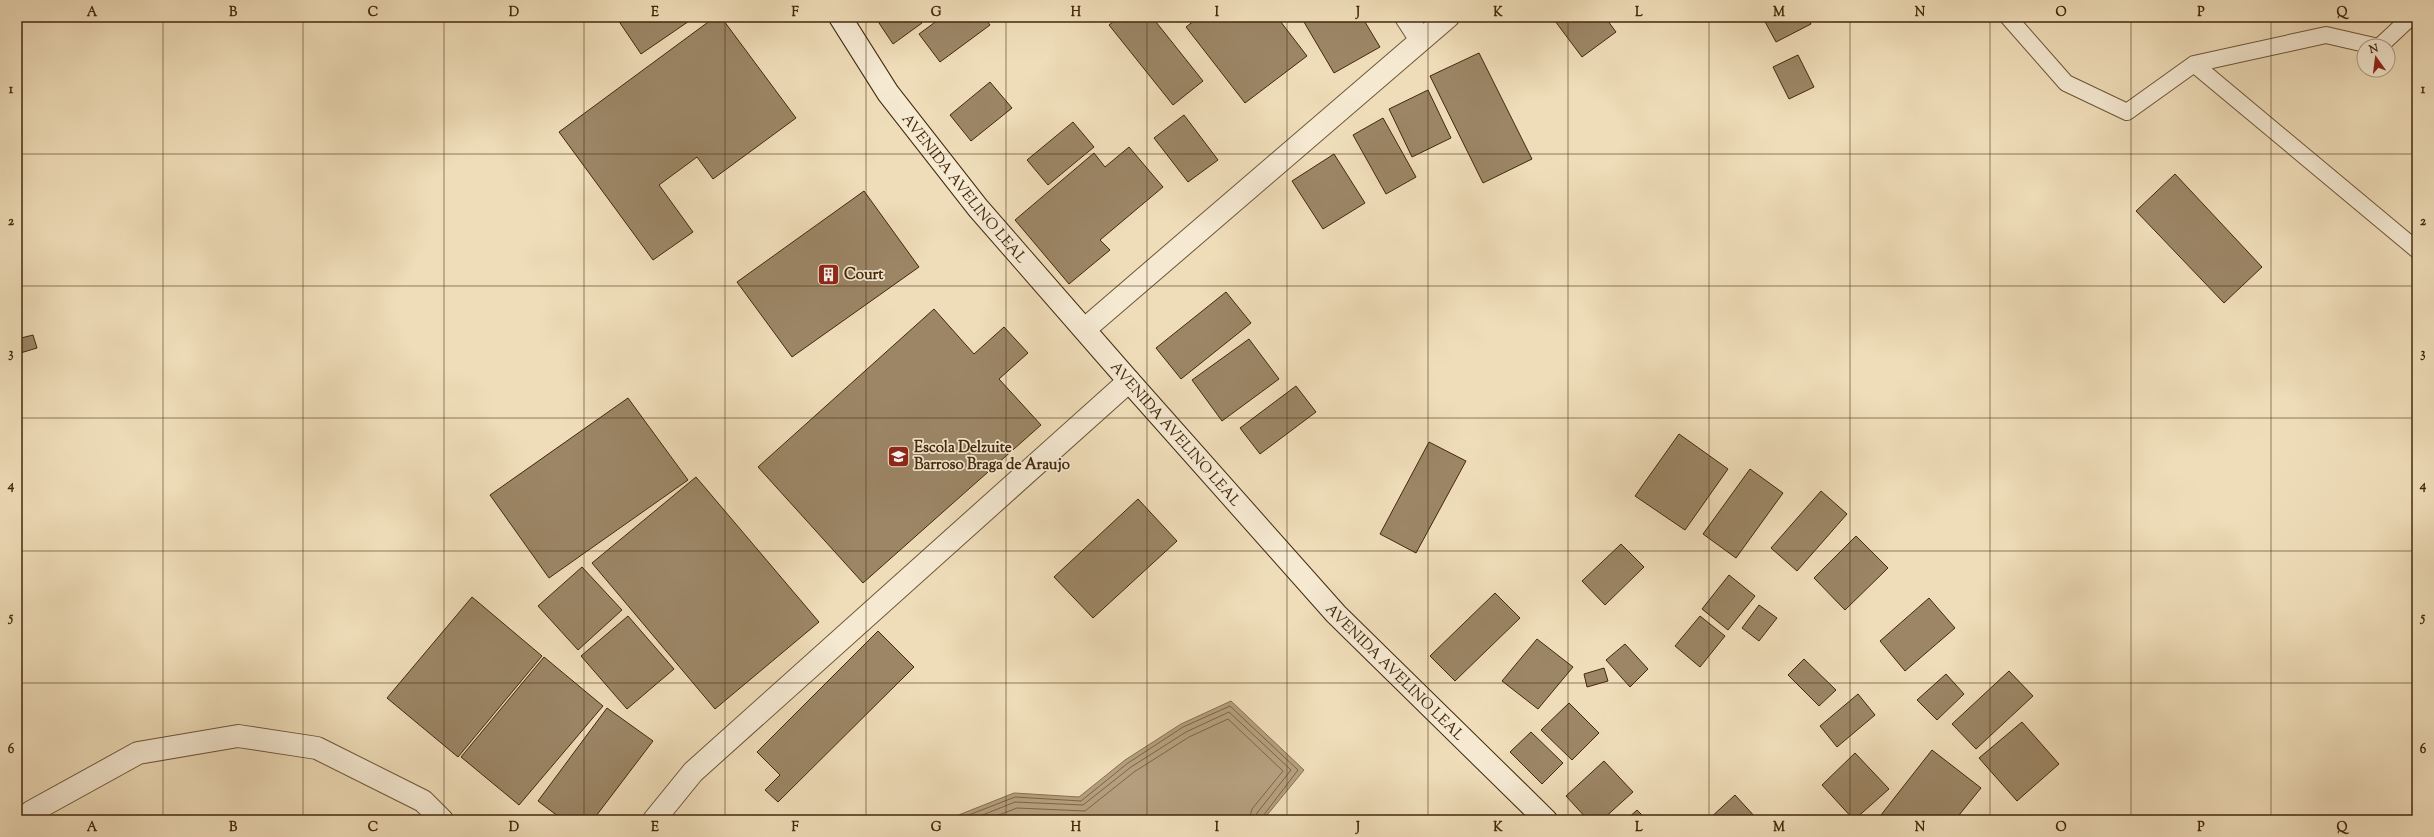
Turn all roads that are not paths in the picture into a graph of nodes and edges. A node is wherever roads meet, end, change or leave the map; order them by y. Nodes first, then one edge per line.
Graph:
1 (840, 17) edge
2 (1406, 17) edge
3 (1448, 17) edge
4 (2008, 17) edge
5 (2411, 17) edge
6 (2389, 38) edge
7 (1421, 40) junction
8 (2356, 42) edge
9 (2194, 64) junction
10 (2417, 250) edge
11 (1085, 329) junction
12 (1129, 381) junction
13 (22, 820) edge
14 (442, 820) edge
15 (654, 820) edge
16 (1546, 820) edge

1 - 11 street, AVENIDA AVELINO LEAL
2 - 7 street
3 - 7 street
4 - 9 lane
5 - 6 lane
7 - 11 street
8 - 9 lane
9 - 10 lane
11 - 12 street, AVENIDA AVELINO LEAL
12 - 15 street
12 - 16 street, AVENIDA AVELINO LEAL
13 - 14 street

